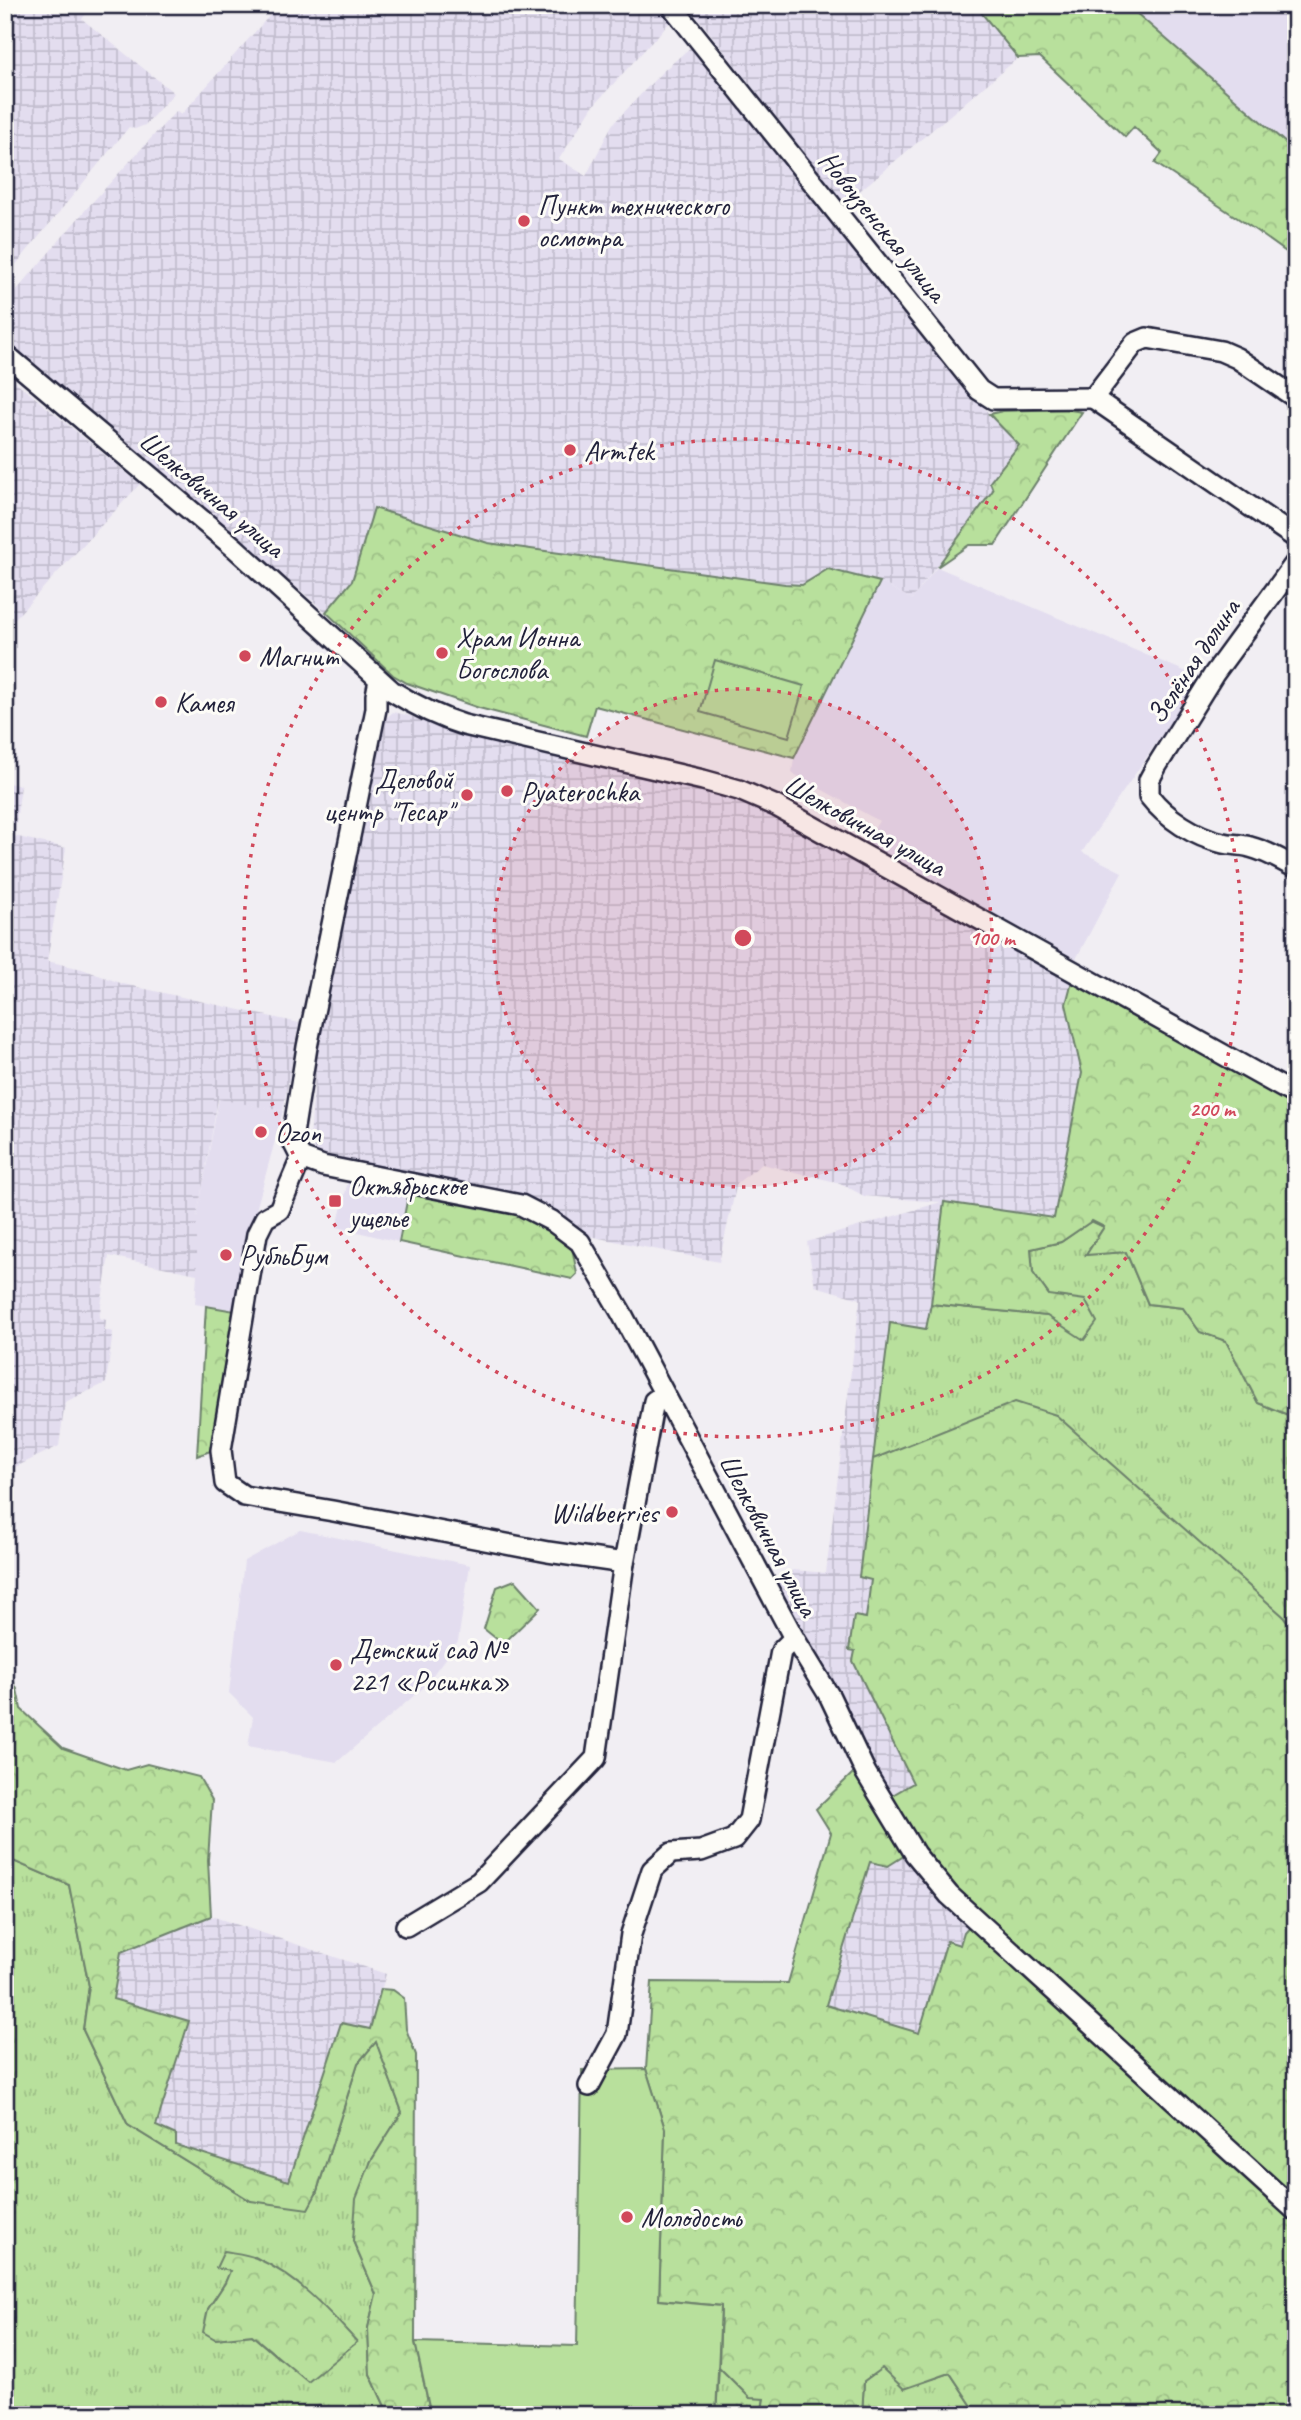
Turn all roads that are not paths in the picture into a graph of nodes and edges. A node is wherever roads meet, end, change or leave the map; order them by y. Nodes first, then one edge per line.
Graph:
1 (671, 5) edge
2 (5, 354) edge
3 (1093, 398) junction
4 (1296, 398) edge
5 (1296, 538) edge
6 (1296, 562) edge
7 (379, 680) junction
8 (1296, 868) edge
9 (1296, 1095) edge
10 (301, 1158) junction
11 (663, 1395) junction
12 (624, 1563) junction
13 (794, 1639) junction
14 (406, 1926) dead end
15 (589, 2085) dead end
16 (1296, 2211) edge

1 - 3 street, Новоузенская улица
2 - 7 street, Шелковичная улица
3 - 4 street
3 - 5 street
6 - 8 street, Зелёная долина
7 - 9 street, Шелковичная улица
7 - 10 street
10 - 11 street, Шелковичная улица
10 - 12 street
11 - 12 street
11 - 13 street, Шелковичная улица
12 - 14 street
13 - 15 street, Шелковичная улица
13 - 16 street

